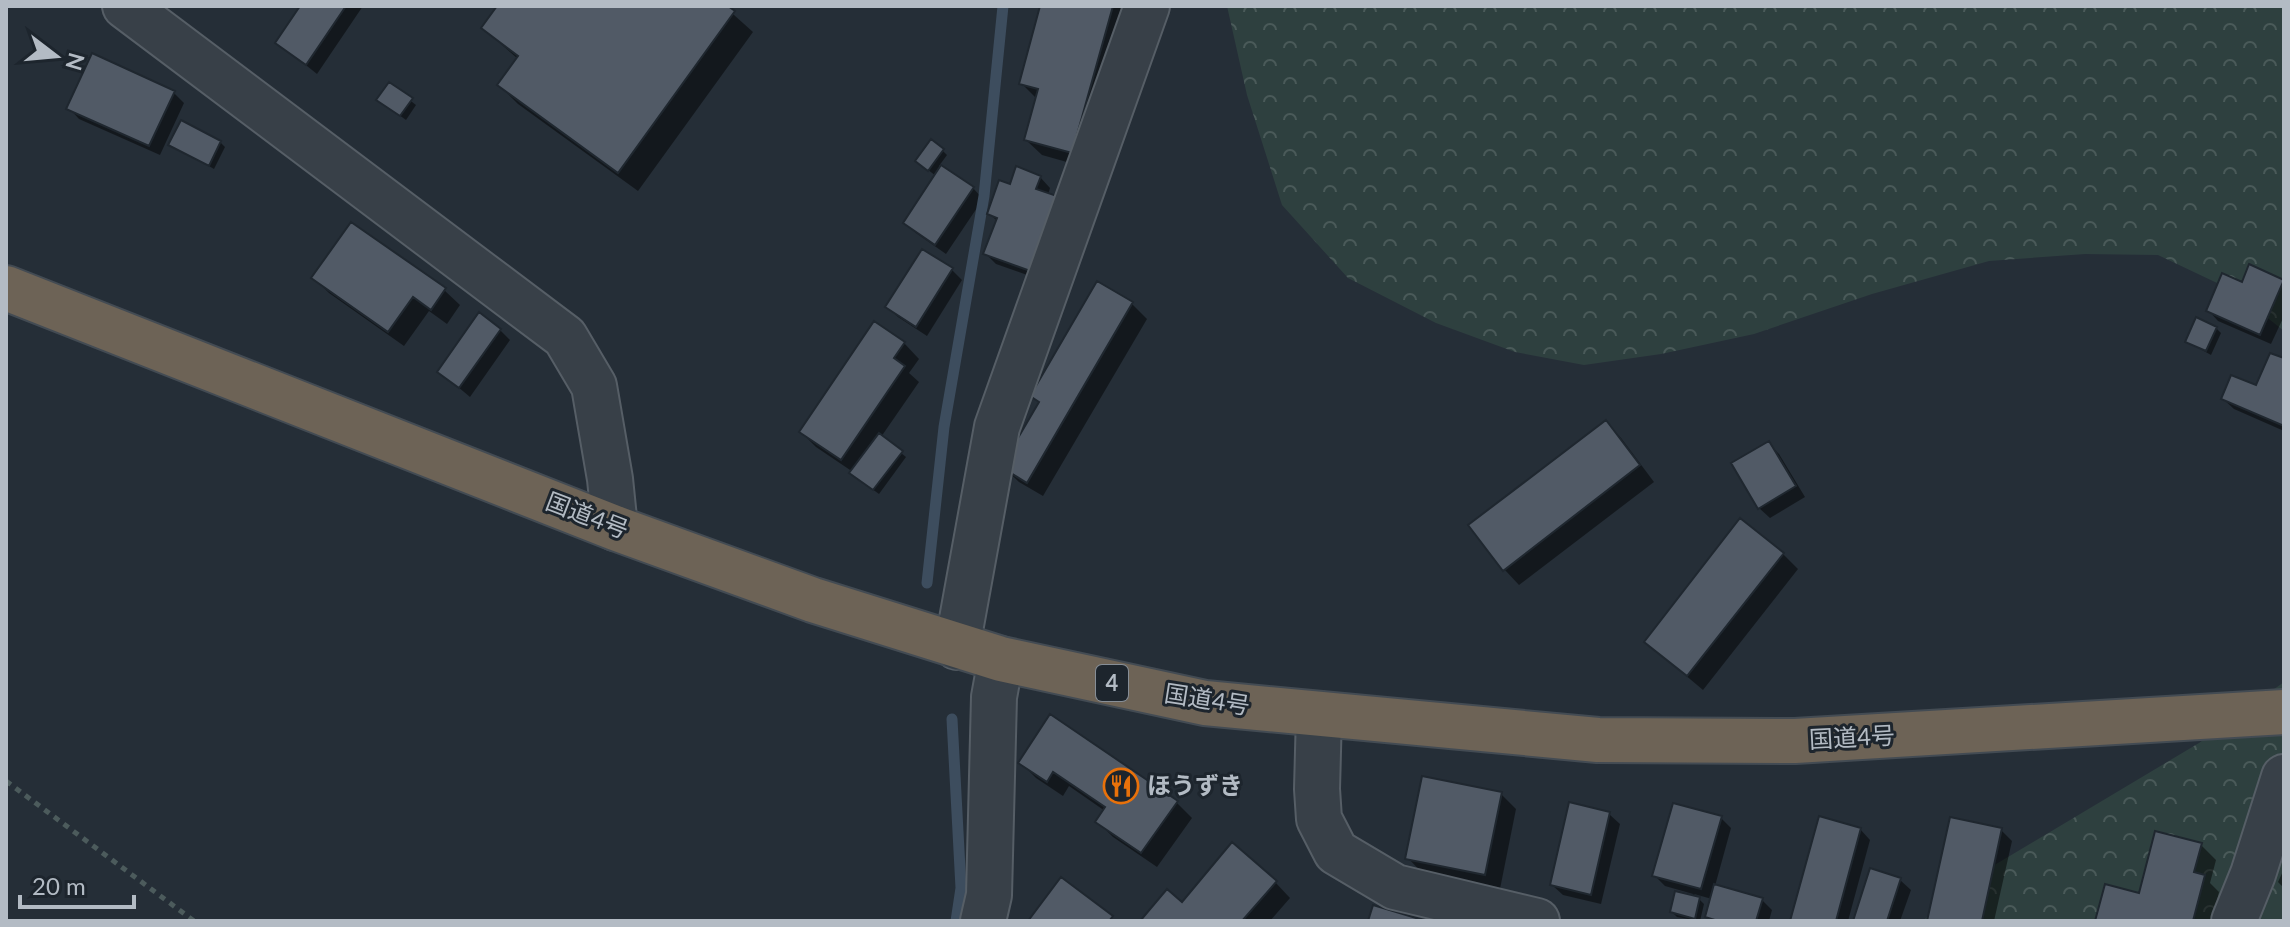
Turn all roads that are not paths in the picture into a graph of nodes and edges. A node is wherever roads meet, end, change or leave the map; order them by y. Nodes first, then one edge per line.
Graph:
1 (125, 6) edge
2 (1147, 6) edge
3 (6, 288) edge
4 (615, 528) junction
5 (957, 647) junction
6 (1001, 659) junction
7 (2284, 712) edge
8 (1319, 714) junction
9 (2284, 777) edge
10 (983, 921) edge
11 (1537, 921) edge
12 (2234, 921) edge

1 - 4 street
2 - 5 street
3 - 4 highway, 国道4号 / 4
4 - 5 highway, 国道4号 / 4
5 - 6 highway, 国道4号 / 4
6 - 8 highway, 国道4号 / 4
6 - 10 street
7 - 8 highway, 国道4号 / 4
8 - 11 street
9 - 12 street

